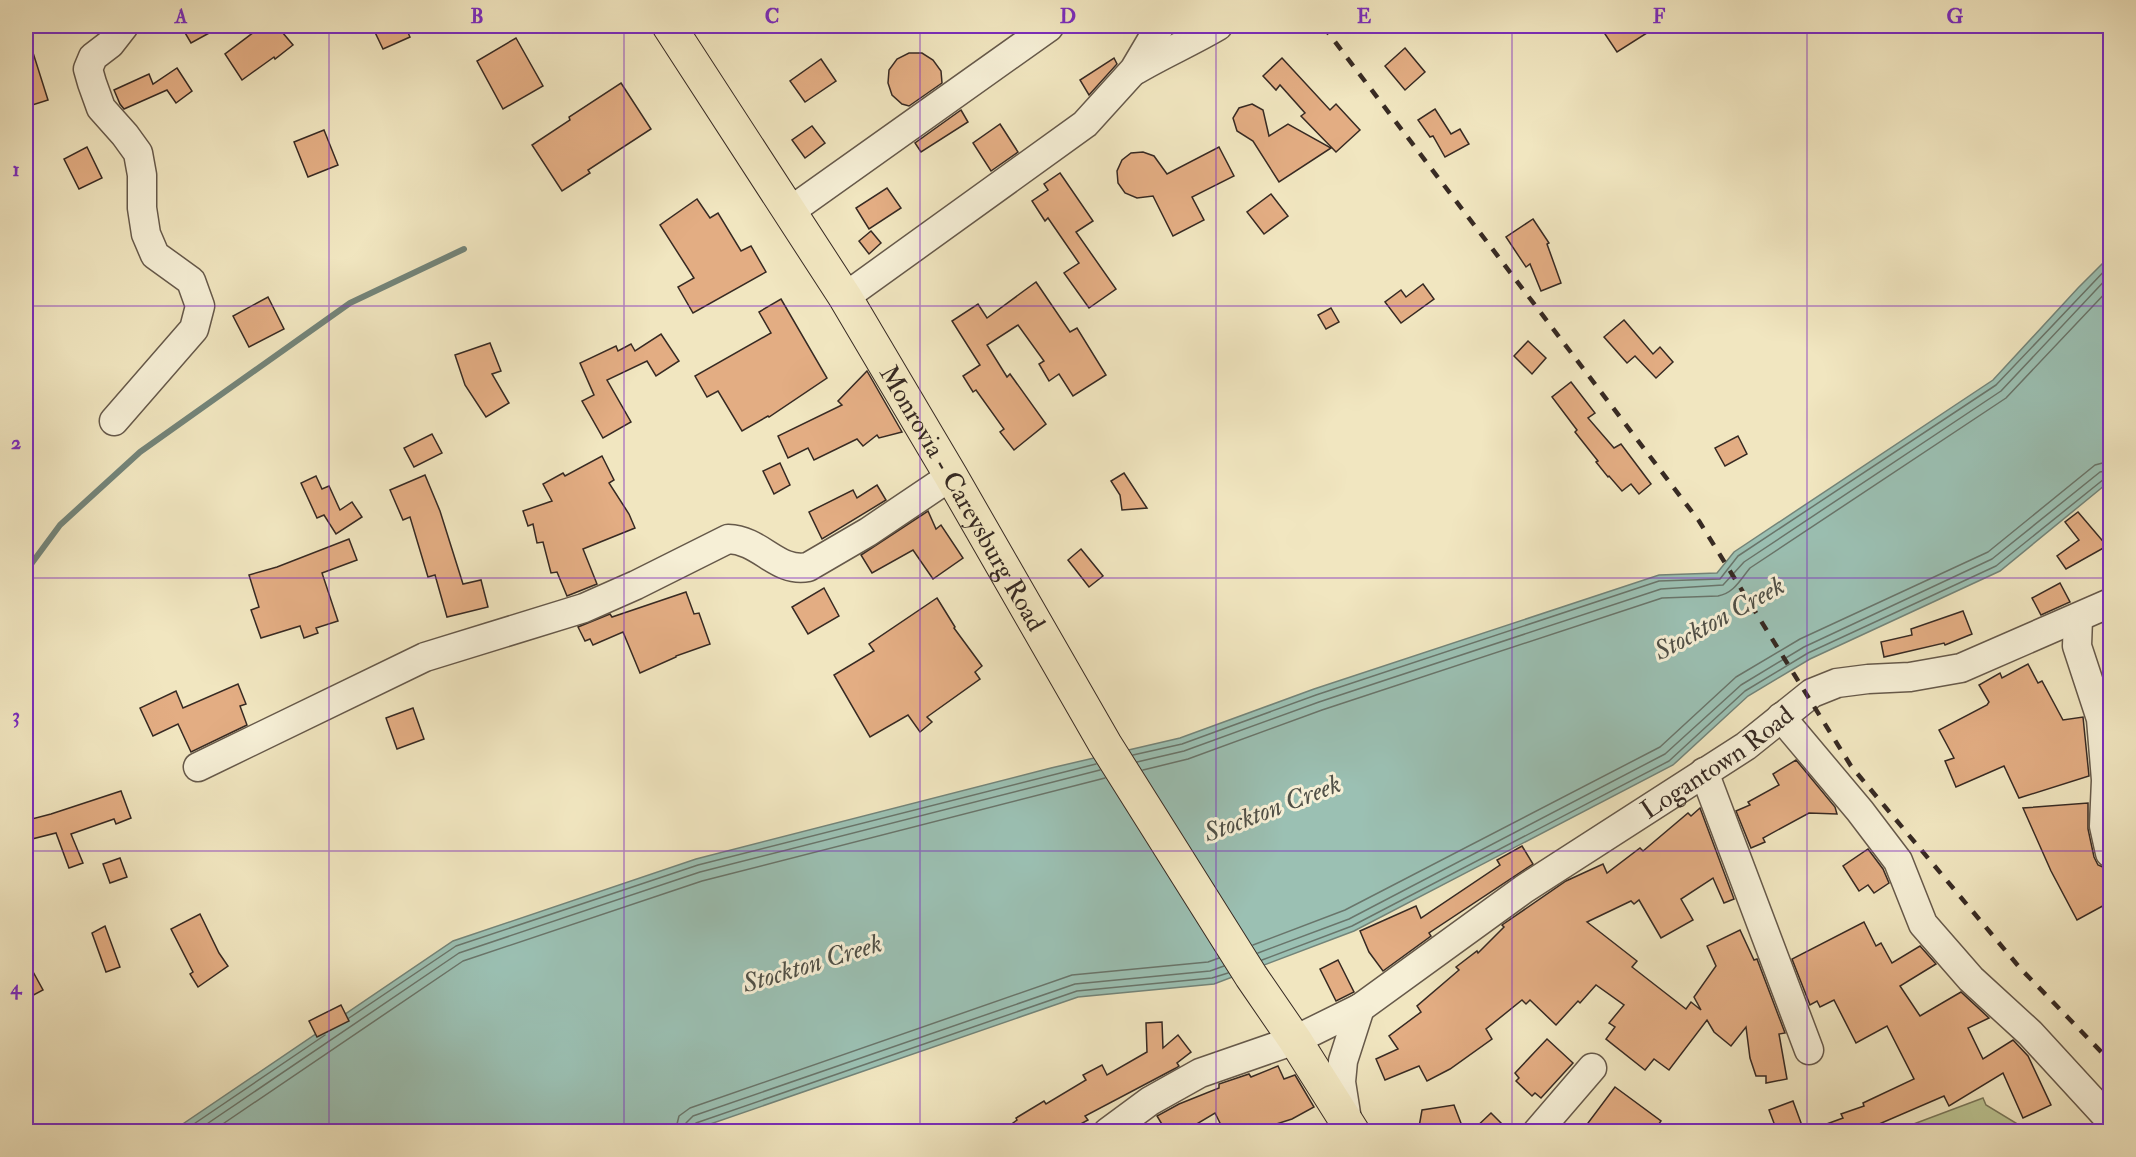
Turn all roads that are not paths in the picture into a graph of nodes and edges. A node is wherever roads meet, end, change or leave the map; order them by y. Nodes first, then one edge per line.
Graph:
1 (124, 26) edge
2 (669, 26) edge
3 (1161, 26) edge
4 (1218, 26) edge
5 (1049, 27) dead end
6 (1134, 70) junction
7 (789, 212) junction
8 (844, 297) junction
9 (114, 421) dead end
10 (951, 476) junction
11 (2110, 603) edge
12 (2078, 618) junction
13 (1781, 717) junction
14 (198, 767) dead end
15 (1704, 772) junction
16 (2110, 854) edge
17 (1360, 1008) junction
18 (1295, 1040) junction
19 (1809, 1050) dead end
20 (1592, 1068) dead end
21 (2110, 1120) edge
22 (1350, 1128) edge
23 (1107, 1131) edge
24 (1537, 1131) edge

1 - 9 street
2 - 7 main road, Monrovia - Careysburg Road
3 - 6 street
4 - 6 street
5 - 7 street
6 - 8 street
7 - 8 main road, Monrovia - Careysburg Road
8 - 10 main road, Monrovia - Careysburg Road
10 - 14 street
10 - 18 main road, Monrovia - Careysburg Road
11 - 12 street, Logantown Road
12 - 13 street, Logantown Road
12 - 16 street
13 - 15 street, Logantown Road
13 - 21 street
15 - 17 street, Logantown Road
15 - 19 street
17 - 18 street, Logantown Road
17 - 22 street
18 - 22 main road, Monrovia - Careysburg Road
18 - 23 street, Logantown Road
20 - 24 street

